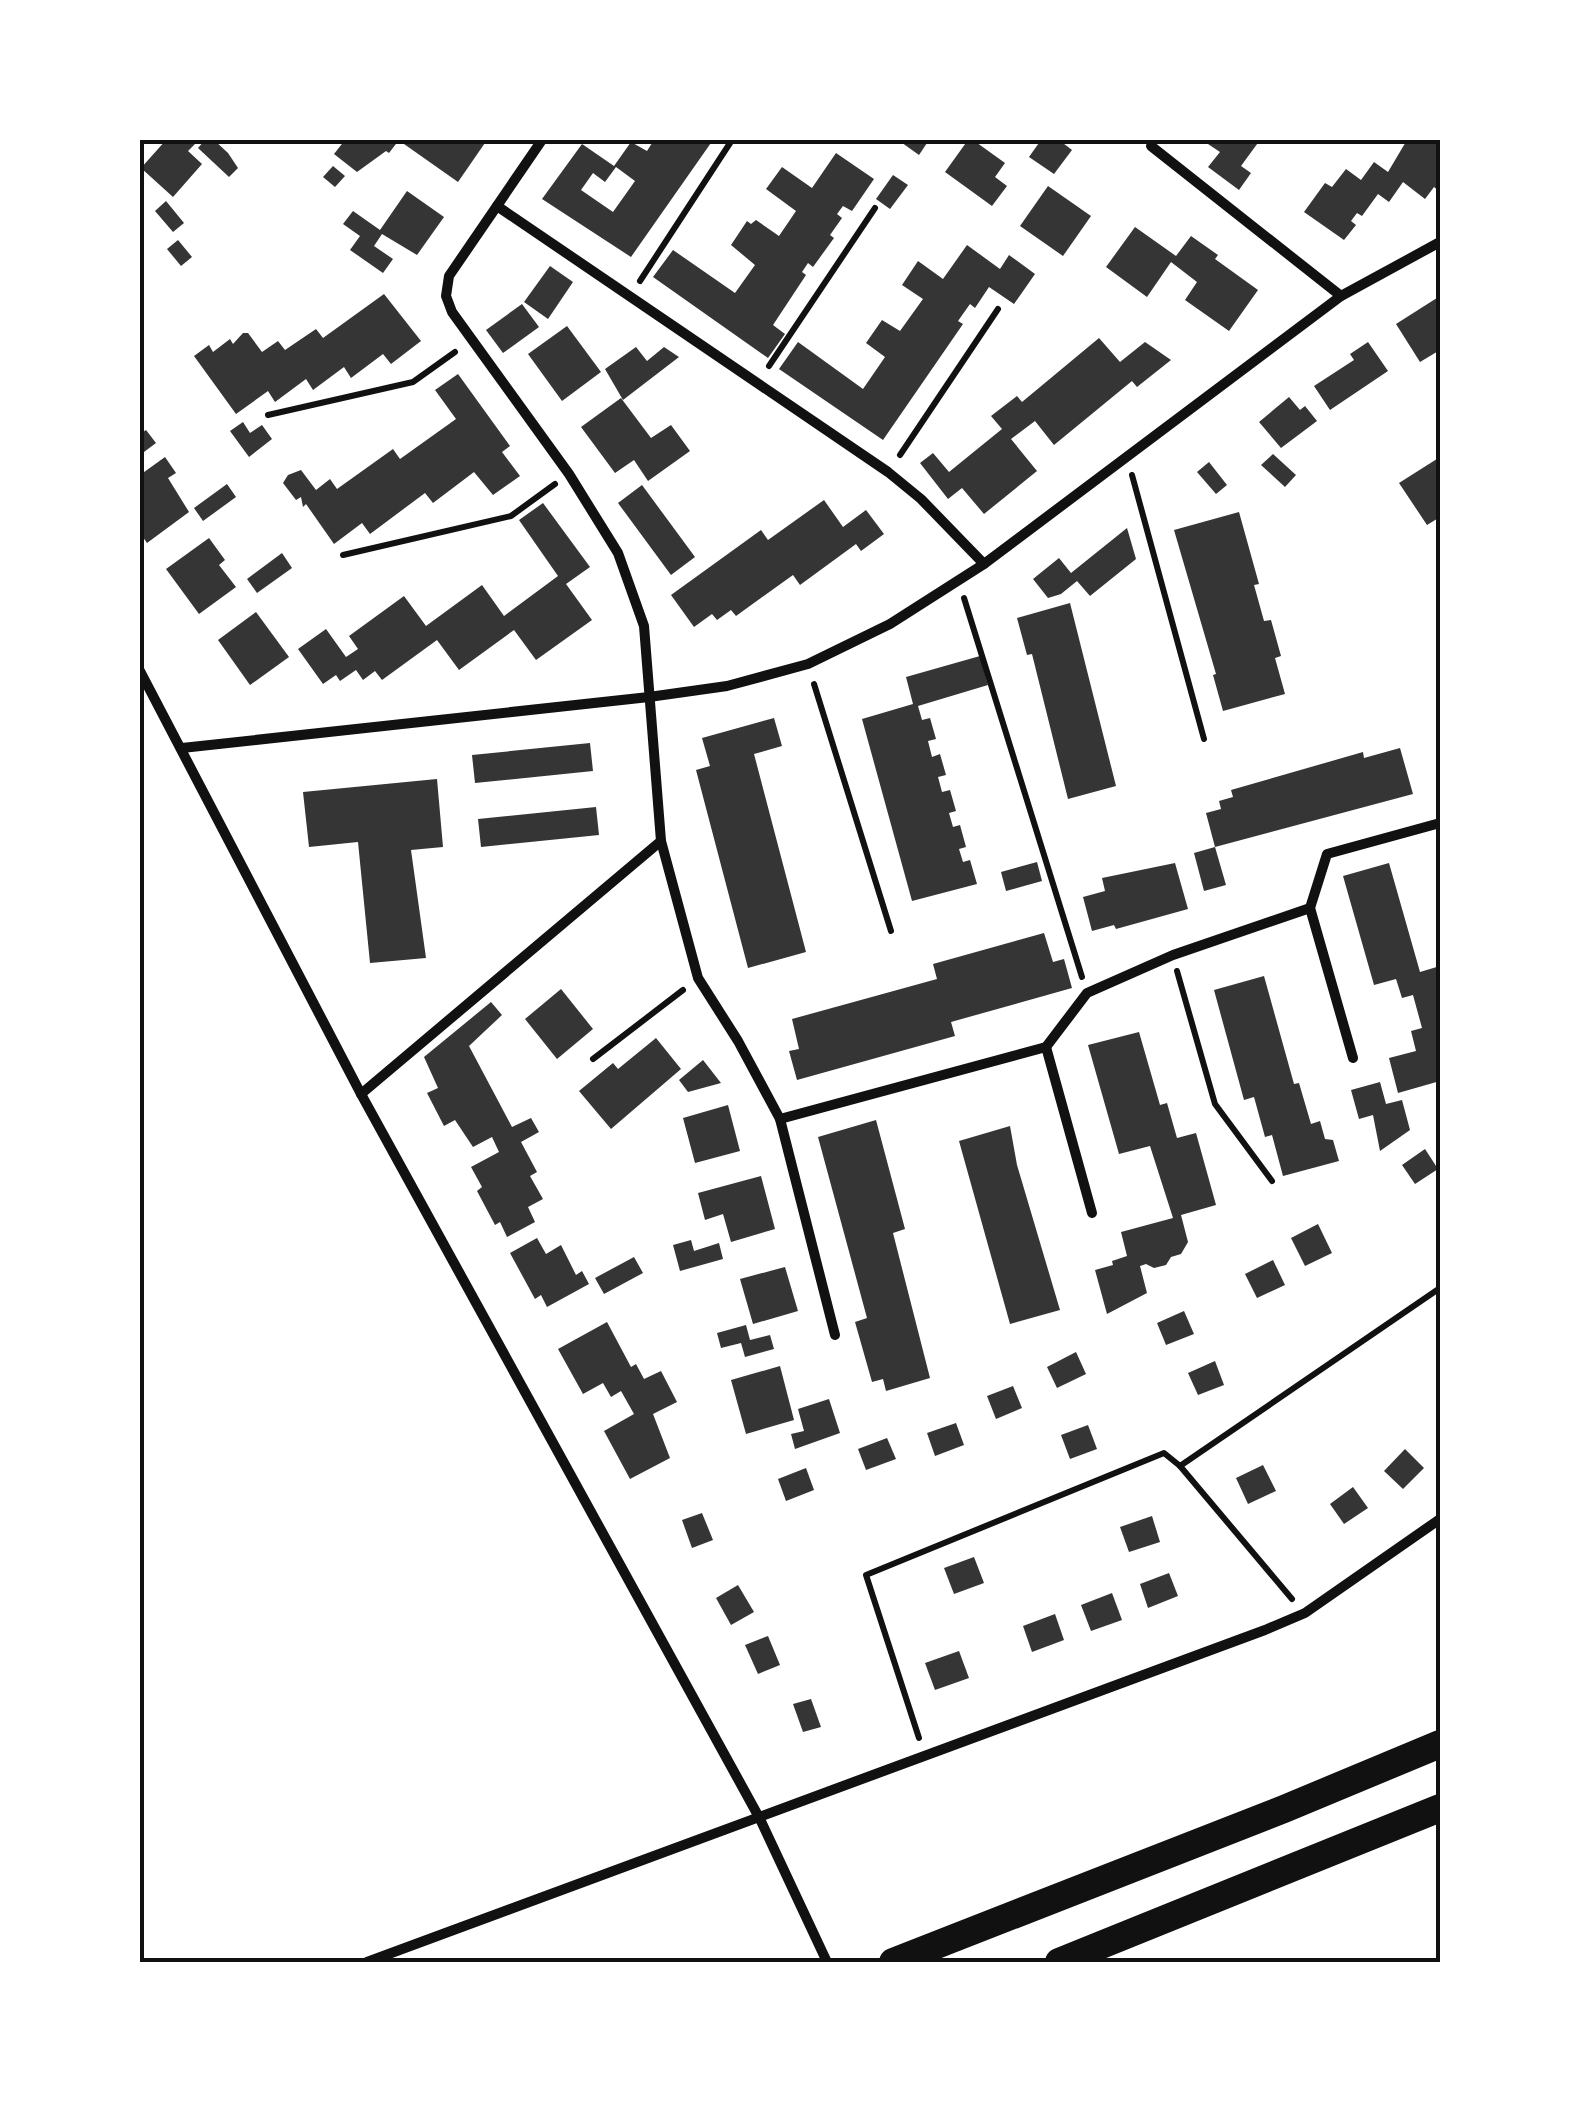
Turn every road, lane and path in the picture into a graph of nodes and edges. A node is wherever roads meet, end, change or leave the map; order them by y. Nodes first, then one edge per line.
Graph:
1 (542, 140) edge
2 (732, 140) edge
3 (1151, 146) dead end
4 (497, 206) junction
5 (875, 208) dead end
6 (1440, 242) edge
7 (1341, 296) junction
8 (630, 297) junction
9 (998, 309) dead end
10 (472, 340) junction
11 (758, 384) junction
12 (268, 415) dead end
13 (1127, 457) junction
14 (888, 472) junction
15 (568, 474) junction
16 (344, 555) dead end
17 (984, 564) junction
18 (959, 580) junction
19 (808, 664) junction
20 (140, 671) edge
21 (649, 697) junction
22 (1204, 739) dead end
23 (182, 748) junction
24 (1440, 823) edge
25 (661, 841) junction
26 (1310, 908) junction
27 (891, 932) dead end
28 (1172, 954) junction
29 (698, 978) junction
30 (1086, 993) junction
31 (1046, 1047) junction
32 (1353, 1058) dead end
33 (593, 1060) dead end
34 (360, 1094) junction
35 (780, 1119) junction
36 (1272, 1181) dead end
37 (1092, 1213) dead end
38 (1440, 1288) edge
39 (835, 1335) dead end
40 (1180, 1466) junction
41 (1440, 1519) edge
42 (1304, 1613) junction
43 (1440, 1744) edge
44 (926, 1758) junction
45 (1440, 1808) edge
46 (760, 1819) junction
47 (367, 1962) edge
48 (827, 1962) edge
49 (894, 1962) edge
50 (1060, 1962) edge

1 - 4 street
2 - 8 path
3 - 7 street
4 - 8 street
4 - 10 street
5 - 11 path
6 - 7 street
7 - 13 street
8 - 11 street
9 - 14 path
10 - 12 path
10 - 15 street
11 - 14 street
13 - 17 street
13 - 22 path
14 - 17 street
15 - 16 path
15 - 21 street
17 - 18 street
18 - 19 street
18 - 30 path
19 - 21 street
19 - 27 path
20 - 23 street
21 - 23 street
21 - 25 street
23 - 34 street
24 - 26 street
25 - 29 street
25 - 34 street
26 - 28 street
26 - 32 street
28 - 30 street
28 - 36 path
29 - 33 path
29 - 35 street
30 - 31 street
31 - 35 street
31 - 37 street
34 - 46 street
35 - 39 street
38 - 40 path
40 - 42 path
40 - 44 path
41 - 42 street
42 - 44 street
43 - 49 highway
44 - 46 street
45 - 50 highway
46 - 47 street
46 - 48 street

